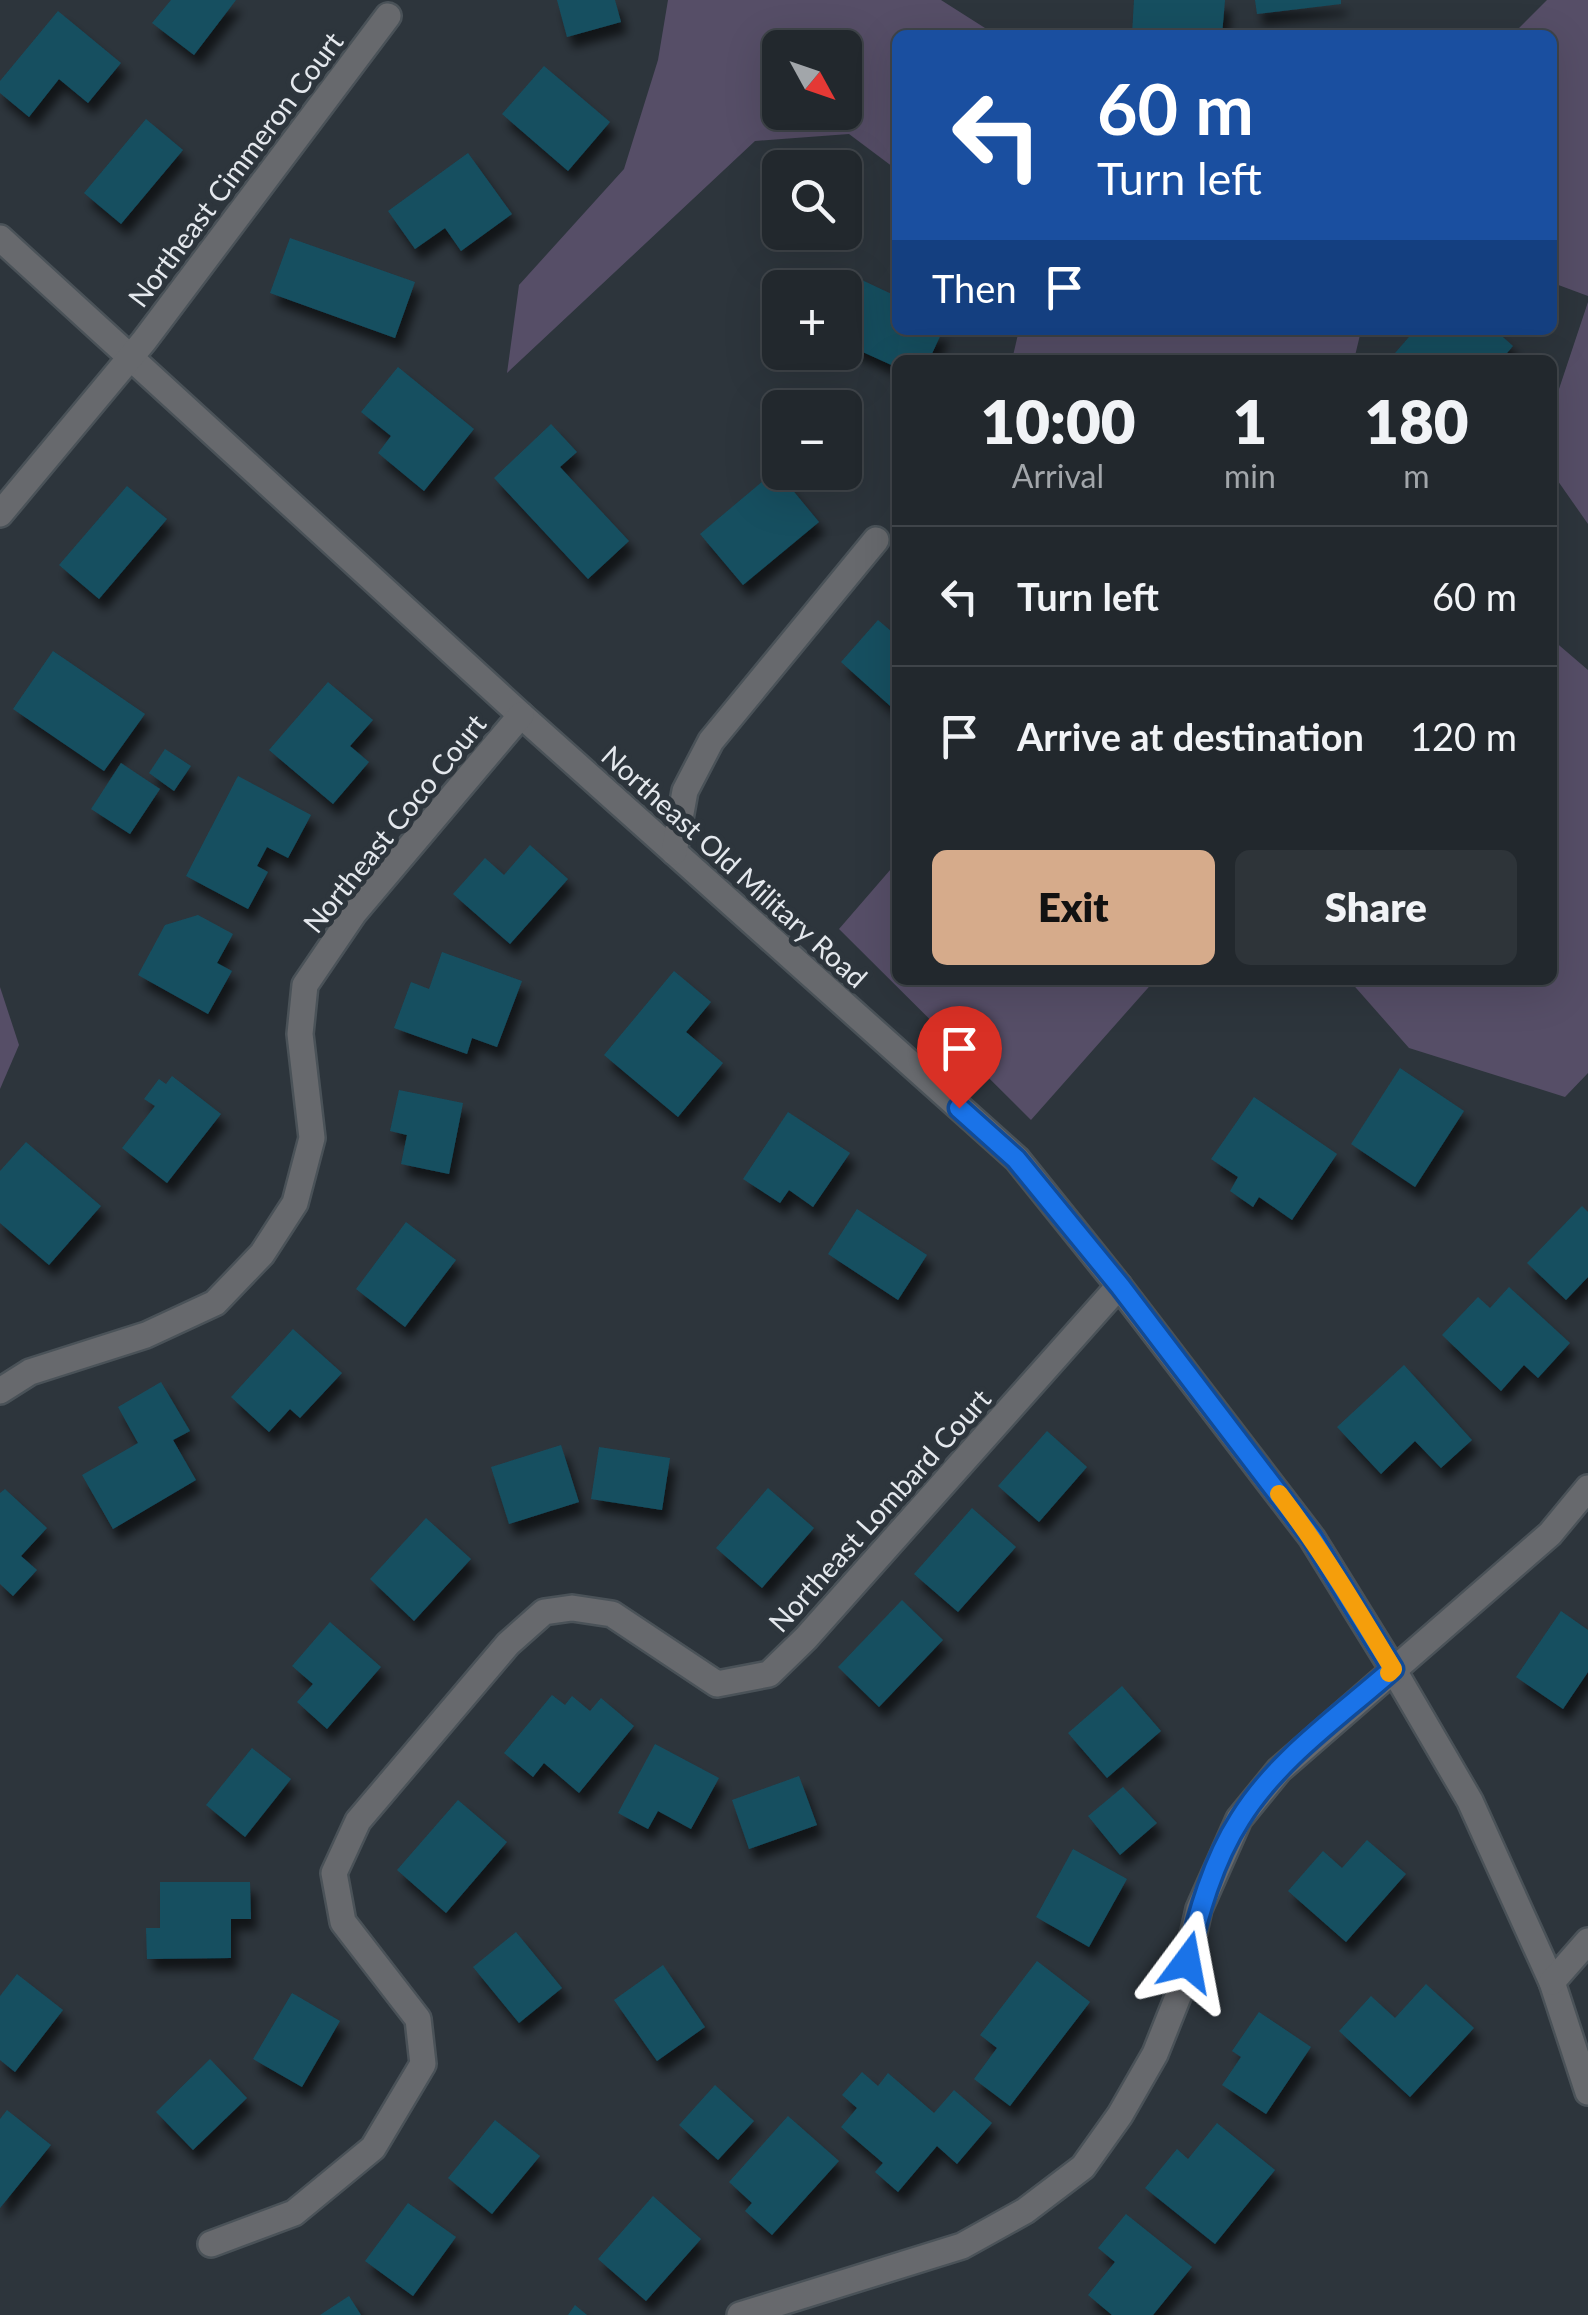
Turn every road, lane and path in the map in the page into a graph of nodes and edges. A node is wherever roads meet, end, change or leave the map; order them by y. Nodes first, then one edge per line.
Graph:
1 (388, 16) dead end
2 (0, 238) edge
3 (130, 358) junction
4 (0, 514) edge
5 (876, 540) dead end
6 (521, 715) junction
7 (674, 852) junction
8 (1120, 1286) junction
9 (0, 1391) edge
10 (1588, 1488) edge
11 (1393, 1669) junction
12 (1588, 1941) edge
13 (1552, 1982) junction
14 (1588, 2092) edge
15 (211, 2244) dead end
16 (740, 2315) edge

1 - 3 street, Northeast Cimmeron Court
2 - 3 street, Northeast Old Military Road
3 - 4 street, Northeast Cimmeron Court
3 - 6 street, Northeast Old Military Road
5 - 7 street
6 - 7 street, Northeast Old Military Road
6 - 9 street, Northeast Coco Court
7 - 8 street, Northeast Old Military Road
8 - 11 street, Northeast Old Military Road
8 - 15 street, Northeast Lombard Court
10 - 11 street
11 - 13 street, Northeast Old Military Road
11 - 16 street
12 - 13 street
13 - 14 street, Northeast Old Military Road

